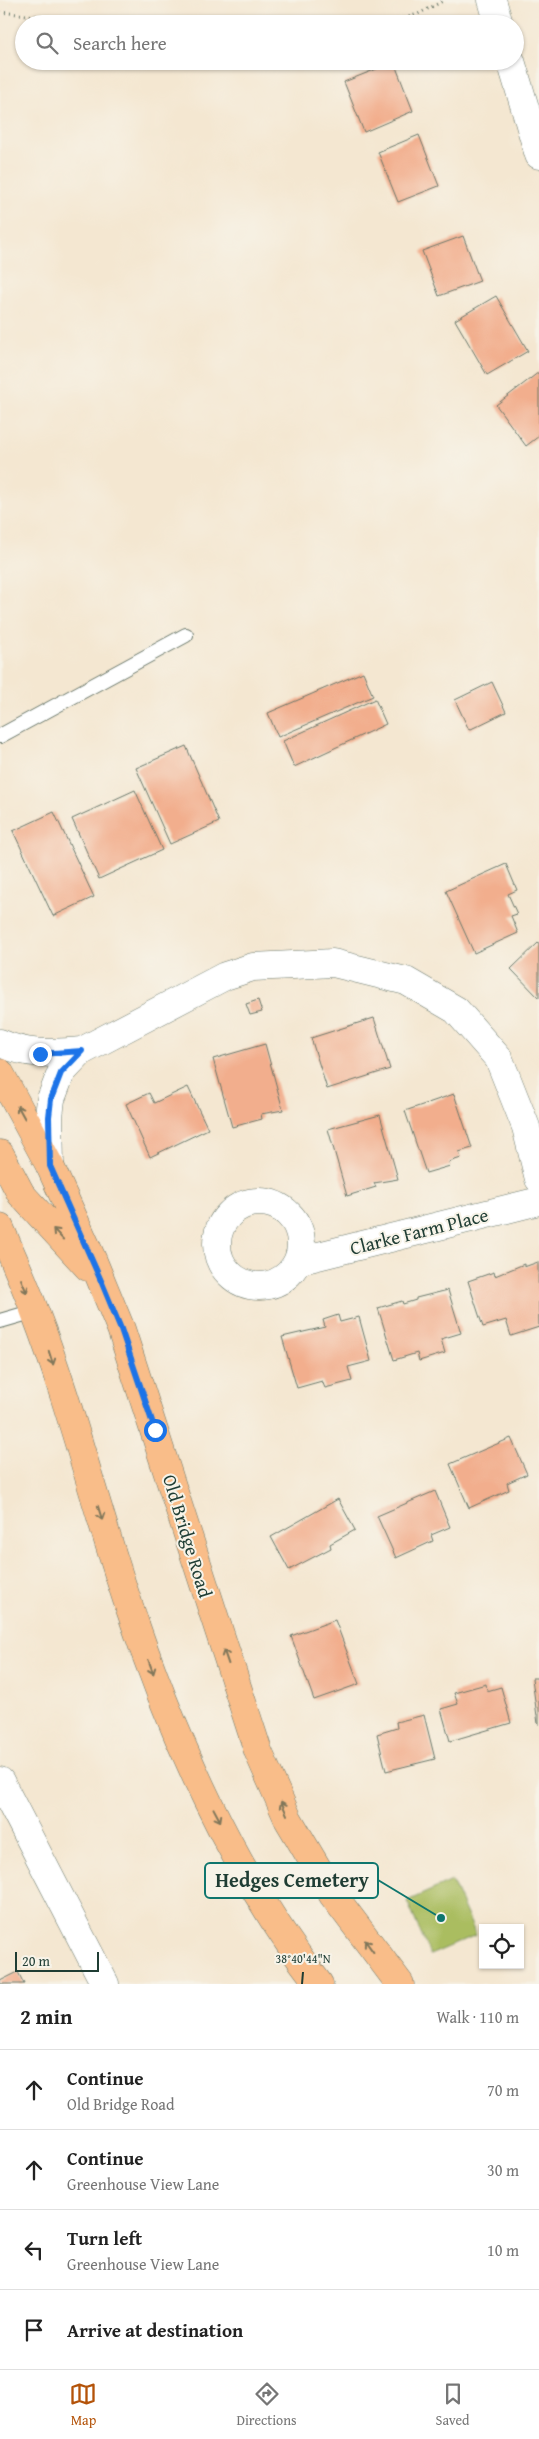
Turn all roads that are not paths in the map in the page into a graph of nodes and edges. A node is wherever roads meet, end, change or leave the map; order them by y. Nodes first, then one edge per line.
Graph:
1 (492, 0) edge
2 (497, 15) edge
3 (514, 70) edge
4 (539, 155) edge
5 (186, 635) dead end
6 (0, 736) edge
7 (0, 1043) edge
8 (82, 1051) junction
9 (0, 1073) edge
10 (0, 1154) edge
11 (50, 1166) junction
12 (539, 1179) edge
13 (539, 1201) edge
14 (0, 1228) edge
15 (298, 1262) dead end
16 (102, 1283) junction
17 (35, 1312) junction
18 (0, 1321) edge
19 (0, 1781) edge
20 (105, 1984) edge
21 (319, 1984) edge
22 (400, 1984) edge

1 - 2 street
3 - 4 street
5 - 6 lane
7 - 8 street
8 - 11 street
8 - 12 street
11 -> 9 main road, Old Bridge Road
16 -> 10 main road
11 - 16 main road, Old Bridge Road
13 - 15 street, Clarke Farm Place
14 -> 17 main road
22 -> 16 main road, Old Bridge Road
17 - 18 lane
17 -> 21 main road
19 - 20 street

